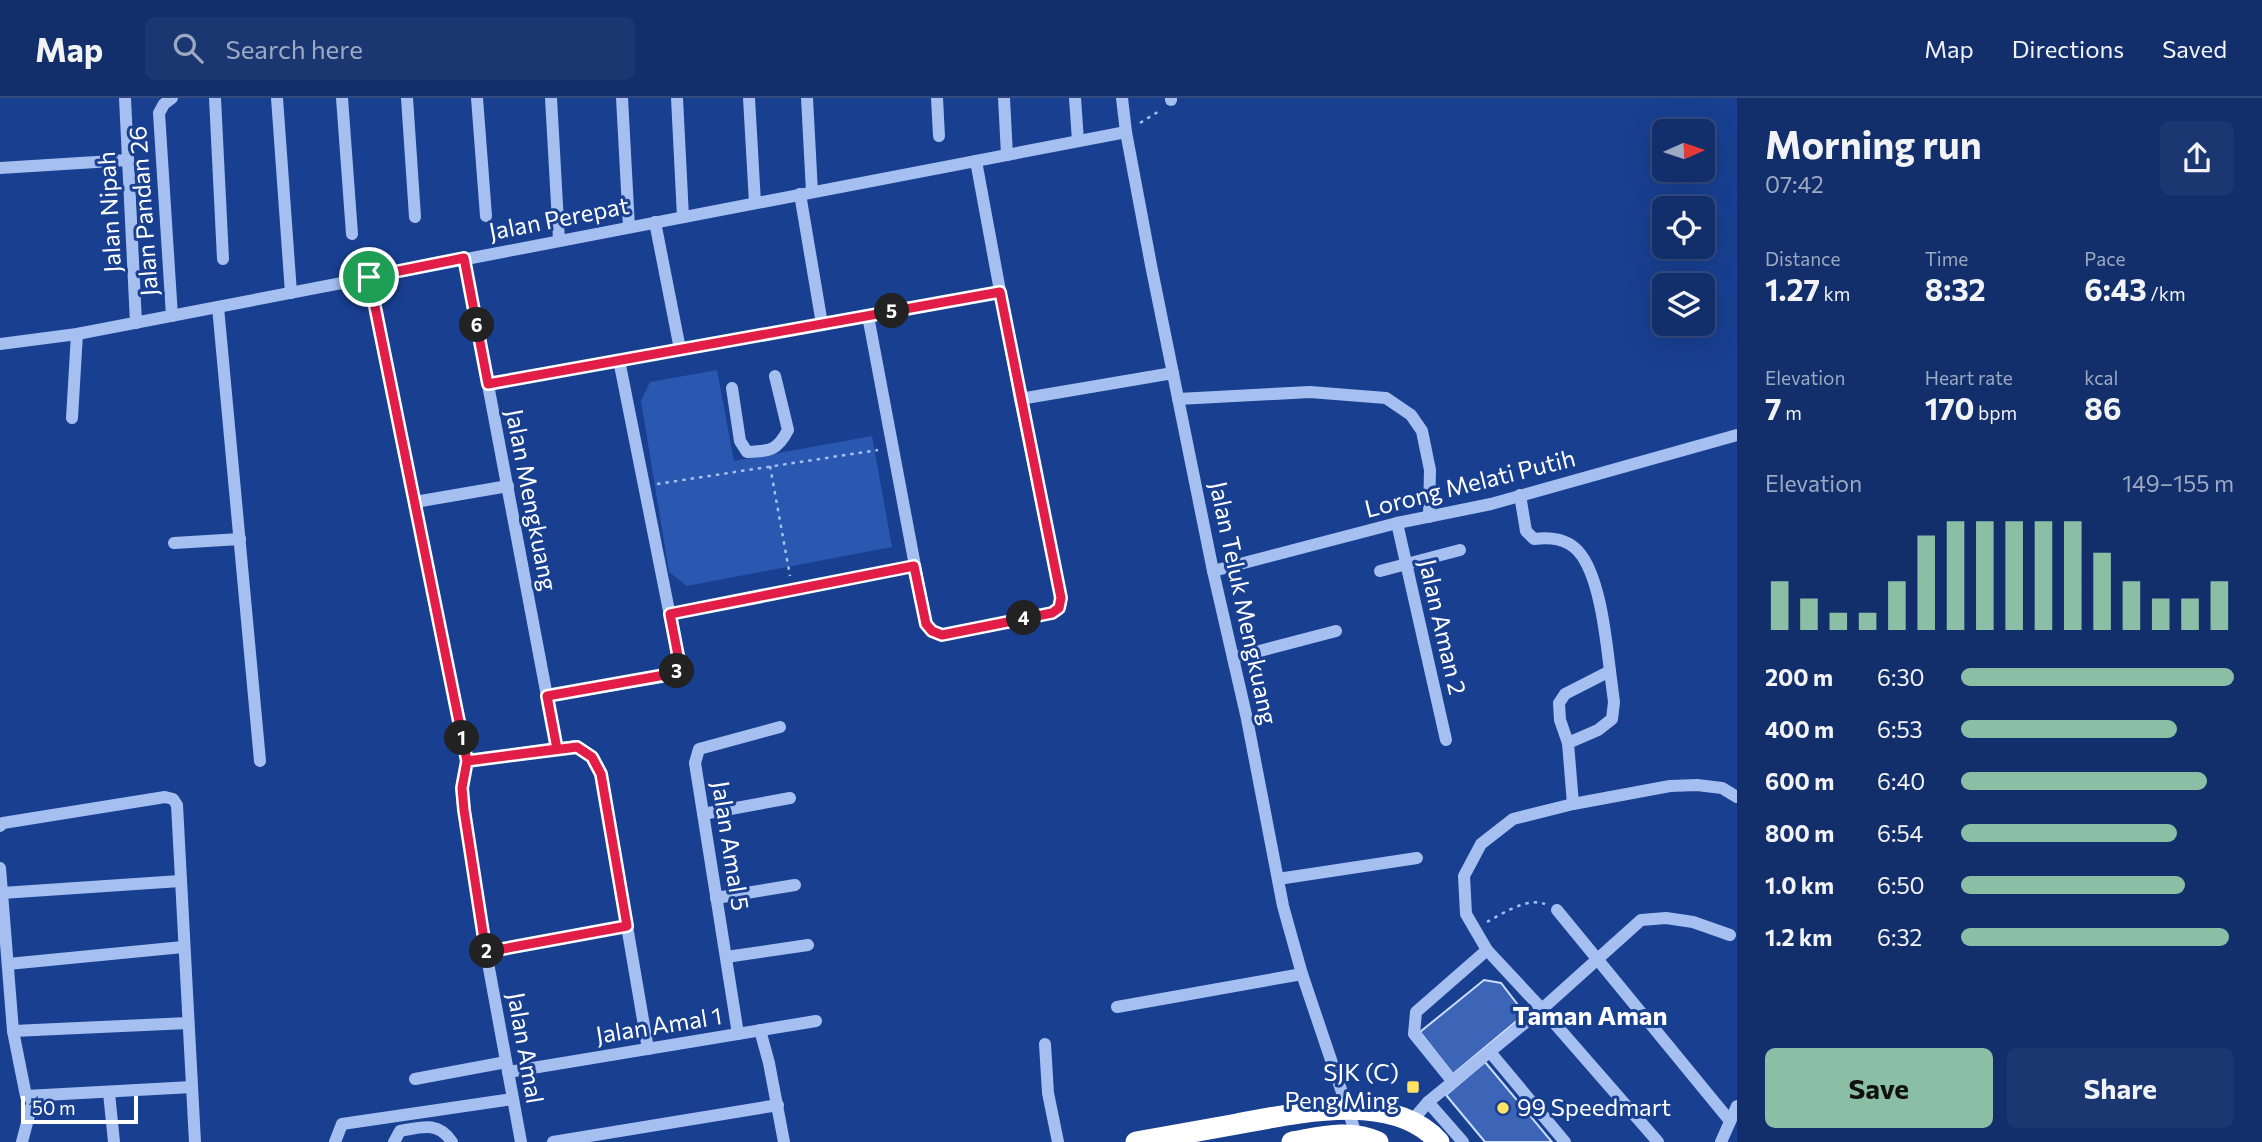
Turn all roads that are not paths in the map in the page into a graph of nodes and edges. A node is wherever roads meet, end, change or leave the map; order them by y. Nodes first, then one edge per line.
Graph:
1 (125, 98) edge
2 (215, 98) edge
3 (277, 98) edge
4 (342, 98) edge
5 (407, 98) edge
6 (477, 98) edge
7 (551, 98) edge
8 (622, 98) edge
9 (677, 98) edge
10 (749, 98) edge
11 (807, 98) edge
12 (937, 98) edge
13 (1004, 98) edge
14 (1075, 98) edge
15 (1122, 98) edge
16 (168, 101) edge
17 (1126, 132) junction
18 (939, 136) dead end
19 (1078, 141) junction
20 (1007, 155) junction
21 (128, 160) junction
22 (976, 161) junction
23 (0, 168) edge
24 (806, 193) junction
25 (755, 203) junction
26 (486, 216) dead end
27 (683, 216) junction
28 (415, 217) dead end
29 (655, 222) junction
30 (629, 227) junction
31 (352, 234) dead end
32 (559, 240) junction
33 (464, 258) junction
34 (223, 259) dead end
35 (369, 277) junction
36 (1000, 292) junction
37 (291, 293) junction
38 (218, 307) junction
39 (172, 316) junction
40 (868, 316) junction
41 (136, 323) junction
42 (822, 324) junction
43 (77, 334) junction
44 (0, 344) edge
45 (680, 349) junction
46 (619, 360) junction
47 (1173, 373) junction
48 (775, 376) dead end
49 (488, 384) junction
50 (732, 388) dead end
51 (1020, 399) junction
52 (1178, 399) junction
53 (72, 418) dead end
54 (1737, 435) edge
55 (508, 486) junction
56 (1520, 495) junction
57 (415, 502) junction
58 (1429, 517) junction
59 (1397, 523) junction
60 (240, 539) junction
61 (174, 543) dead end
62 (1461, 551) dead end
63 (1406, 564) junction
64 (914, 566) junction
65 (1213, 570) junction
66 (1380, 571) dead end
67 (670, 614) junction
68 (1336, 631) dead end
69 (1233, 658) junction
70 (1610, 671) junction
71 (547, 696) junction
72 (780, 727) dead end
73 (1446, 740) dead end
74 (1568, 743) junction
75 (557, 749) junction
76 (260, 761) dead end
77 (467, 761) junction
78 (1737, 797) edge
79 (790, 798) dead end
80 (1573, 804) junction
81 (703, 814) junction
82 (2, 825) edge
83 (1417, 858) dead end
84 (0, 867) edge
85 (1278, 879) junction
86 (180, 881) junction
87 (795, 885) dead end
88 (2, 893) junction
89 (716, 898) junction
90 (1557, 910) road end
91 (627, 926) junction
92 (1730, 935) dead end
93 (808, 945) dead end
94 (183, 947) junction
95 (1488, 950) junction
96 (486, 952) junction
97 (726, 957) junction
98 (1597, 959) junction
99 (8, 964) junction
100 (1302, 974) junction
101 (1117, 1007) dead end
102 (1542, 1009) junction
103 (816, 1021) dead end
104 (188, 1023) junction
105 (760, 1030) junction
106 (13, 1031) junction
107 (738, 1034) junction
108 (1045, 1044) dead end
109 (648, 1049) junction
110 (1490, 1052) junction
111 (507, 1067) junction
112 (415, 1079) dead end
113 (1453, 1082) junction
114 (192, 1087) junction
115 (109, 1093) junction
116 (34, 1097) junction
117 (513, 1099) junction
118 (1428, 1102) junction
119 (778, 1105) junction
120 (1737, 1106) edge
121 (1348, 1110) junction
122 (1730, 1121) junction
123 (1411, 1122) junction
124 (1356, 1135) junction
125 (22, 1142) edge
126 (114, 1142) edge
127 (195, 1142) edge
128 (335, 1142) edge
129 (394, 1142) edge
130 (453, 1142) edge
131 (521, 1142) edge
132 (553, 1142) edge
133 (783, 1142) edge
134 (1058, 1142) edge
135 (1136, 1142) edge
136 (1292, 1142) edge
137 (1378, 1142) edge
138 (1440, 1142) edge
139 (1463, 1142) edge
140 (1565, 1142) edge
141 (1658, 1142) edge
142 (1721, 1142) edge

1 - 21 street, Jalan Nipah
2 - 34 street
3 - 37 street
4 - 31 street
5 - 28 street
6 - 26 street
7 - 32 street
8 - 30 street
9 - 27 street
10 - 25 street
11 - 24 street
12 - 18 street
13 - 20 street
14 - 19 street
15 - 17 street, Jalan Teluk Mengkuang
16 - 39 street, Jalan Pandan 26
17 - 19 street, Jalan Perepat
17 - 47 street, Jalan Teluk Mengkuang
19 - 20 street, Jalan Perepat
20 - 22 street, Jalan Perepat
21 - 23 street
21 - 41 street, Jalan Nipah
22 - 24 street, Jalan Perepat
22 - 36 street
24 - 25 street, Jalan Perepat
24 - 42 street
25 - 27 street, Jalan Perepat
27 - 29 street, Jalan Perepat
29 - 30 street, Jalan Perepat
29 - 45 street
30 - 32 street, Jalan Perepat
32 - 33 street, Jalan Perepat
33 - 35 street, Jalan Perepat
33 - 49 street, Jalan Mengkuang
35 - 37 street, Jalan Perepat
35 - 57 street, Jalan Amal
36 - 40 street
36 - 51 street
37 - 38 street, Jalan Perepat
38 - 39 street, Jalan Perepat
38 - 60 street
39 - 41 street, Jalan Perepat
40 - 42 street
40 - 64 street
41 - 43 street, Jalan Perepat
42 - 45 street
43 - 44 street, Jalan Perepat
43 - 53 street
45 - 46 street
46 - 49 street
46 - 67 street
47 - 51 street
47 - 52 street, Jalan Teluk Mengkuang
48 - 50 street
49 - 55 street, Jalan Mengkuang
51 - 64 street
52 - 58 street
52 - 65 street, Jalan Teluk Mengkuang
54 - 56 street, Lorong Melati Putih
55 - 57 street
55 - 71 street, Jalan Mengkuang
56 - 58 street, Lorong Melati Putih
56 - 70 street
57 - 77 street, Jalan Amal
58 - 59 street, Lorong Melati Putih
59 - 63 street, Jalan Aman 2
59 - 65 street, Lorong Melati Putih
60 - 61 street
60 - 76 street
62 - 63 street
63 - 66 street
63 - 73 street, Jalan Aman 2
64 - 67 street
65 - 69 street, Jalan Teluk Mengkuang
67 - 71 street
68 - 69 street
69 - 85 street, Jalan Teluk Mengkuang
70 - 74 street
70 - 74 street
71 - 75 street, Jalan Mengkuang
72 - 81 street, Jalan Amal 5
74 - 80 street
75 - 77 street
75 - 91 street
77 - 96 street, Jalan Amal
78 - 80 street
79 - 81 street
80 - 95 street
81 - 89 street, Jalan Amal 5
82 - 86 street
83 - 85 street
84 - 88 street
85 - 100 street, Jalan Teluk Mengkuang
86 - 88 street
86 - 94 street
87 - 89 street
88 - 99 street
89 - 97 street, Jalan Amal 5
90 - 98 street
91 - 96 street
91 - 109 street
92 - 98 street
93 - 97 street
94 - 99 street
94 - 104 street
95 - 102 street
95 - 113 street
96 - 111 street, Jalan Amal
97 - 107 street, Jalan Amal 5
98 - 102 street
98 - 122 street
99 - 106 street
100 - 101 street
100 - 121 street, Jalan Teluk Mengkuang
102 - 110 street
102 - 141 street
103 - 105 street, Jalan Amal 1
104 - 106 street
104 - 114 street
105 - 107 street, Jalan Amal 1
105 - 119 street
106 - 116 street
107 - 109 street, Jalan Amal 1
108 - 134 street
109 - 111 street, Jalan Amal 1
110 - 113 street
110 - 140 street
111 - 112 street, Jalan Amal 1
111 - 117 street, Jalan Amal
113 - 118 street
114 - 115 street
114 - 127 street
115 - 116 street
115 - 126 street
116 - 125 street
117 - 128 street
117 - 131 street, Jalan Amal
118 - 123 street
118 - 139 street
119 - 132 street
119 - 133 street
120 - 122 street
121 - 123 highway
121 - 124 street, Jalan Teluk Mengkuang
121 - 135 highway
122 - 142 street
123 - 138 highway
124 - 136 highway
124 - 137 highway
129 - 130 street

